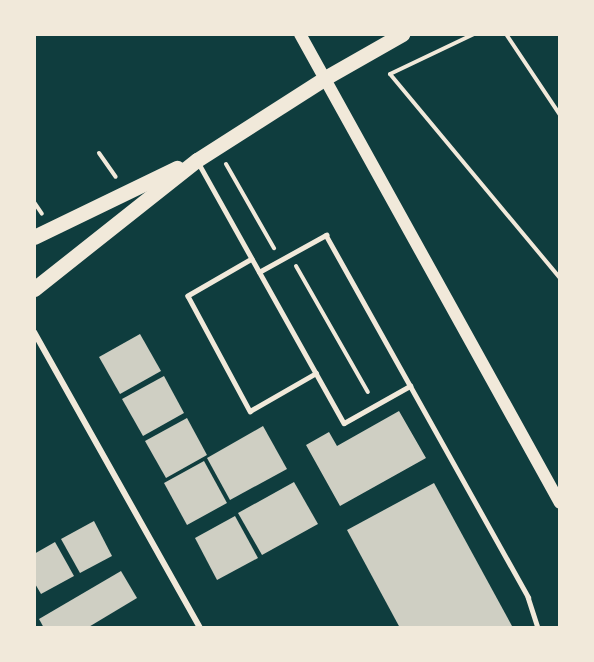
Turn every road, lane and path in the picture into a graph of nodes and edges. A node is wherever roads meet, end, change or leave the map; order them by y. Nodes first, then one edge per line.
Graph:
1 (300, 34) edge
2 (402, 34) edge
3 (474, 34) edge
4 (506, 34) edge
5 (325, 78) junction
6 (560, 115) edge
7 (217, 147) junction
8 (99, 153) dead end
9 (196, 160) junction
10 (126, 191) junction
11 (34, 237) edge
12 (285, 258) junction
13 (252, 259) junction
14 (259, 272) junction
15 (560, 278) edge
16 (34, 289) edge
17 (34, 332) edge
18 (316, 373) junction
19 (410, 386) junction
20 (376, 406) junction
21 (560, 503) edge
22 (200, 627) edge
23 (538, 627) edge

1 - 5 main road
2 - 5 main road
3 - 15 path
4 - 6 path
5 - 7 main road
5 - 21 main road
7 - 9 main road
7 - 12 path
8 - 10 path
9 - 10 main road
9 - 13 lane
9 - 16 main road
10 - 11 main road
12 - 14 lane
12 - 19 lane
12 - 20 path
13 - 14 lane
13 - 18 lane
14 - 18 lane
17 - 22 street
18 - 20 lane
19 - 20 lane
19 - 23 lane

